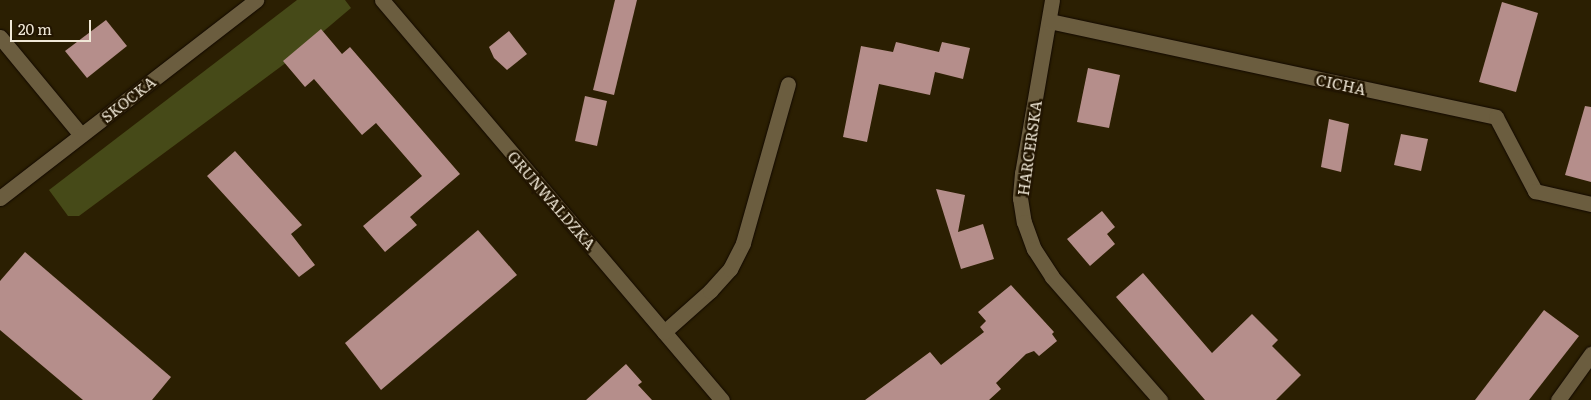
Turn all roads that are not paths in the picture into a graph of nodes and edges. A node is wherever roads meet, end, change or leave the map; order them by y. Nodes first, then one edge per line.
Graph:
1 (256, 0) edge
2 (382, 0) edge
3 (1052, 0) edge
4 (1049, 21) junction
5 (0, 36) edge
6 (788, 84) dead end
7 (81, 135) junction
8 (0, 198) edge
9 (1591, 204) edge
10 (664, 332) junction
11 (1591, 354) edge
12 (722, 400) edge
13 (1160, 400) edge
14 (1558, 400) edge

1 - 7 street, SKOCKA
2 - 10 street, GRUNWALDZKA
3 - 4 street, HARCERSKA
4 - 9 street, CICHA
4 - 13 street, HARCERSKA
5 - 7 street
6 - 10 street
7 - 8 street, SKOCKA
10 - 12 street, GRUNWALDZKA
11 - 14 street

